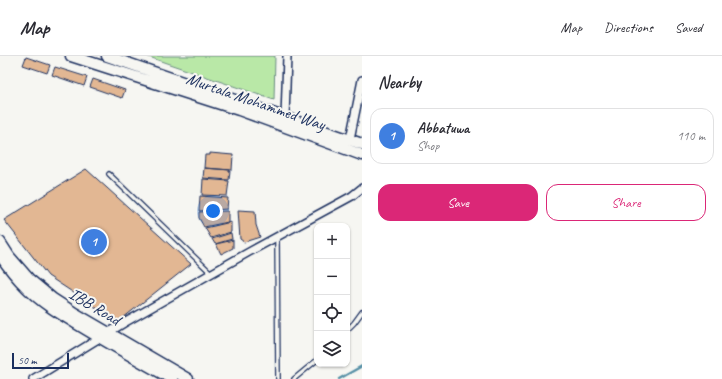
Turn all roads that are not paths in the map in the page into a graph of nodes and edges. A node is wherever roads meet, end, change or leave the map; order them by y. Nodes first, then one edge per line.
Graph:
1 (71, 56) edge
2 (107, 56) edge
3 (288, 56) edge
4 (149, 70) junction
5 (362, 80) edge
6 (145, 81) junction
7 (285, 118) junction
8 (350, 139) junction
9 (362, 144) edge
10 (362, 155) edge
11 (109, 174) dead end
12 (362, 188) edge
13 (277, 237) junction
14 (0, 242) edge
15 (0, 255) edge
16 (211, 273) junction
17 (362, 312) edge
18 (350, 327) edge
19 (104, 335) junction
20 (314, 362) edge
21 (33, 379) edge
22 (172, 379) edge
23 (188, 379) edge
24 (278, 379) edge
25 (294, 379) edge

1 - 6 main road, Murtala Mohammed Way
2 - 4 main road, Murtala Mohammed Way
3 - 7 street
4 - 6 main road
4 - 7 main road, Murtala Mohammed Way
5 - 8 street
6 - 10 main road, Murtala Mohammed Way
7 - 8 main road, Murtala Mohammed Way
8 - 9 main road, Murtala Mohammed Way
11 - 16 lane
12 - 13 street
13 - 16 street
13 - 24 lane
14 - 19 main road, IBB Road
15 - 19 main road, IBB Road
16 - 19 street
17 - 18 lane
19 - 21 street
19 - 22 main road, IBB Road
19 - 23 main road, IBB Road
20 - 25 lane

